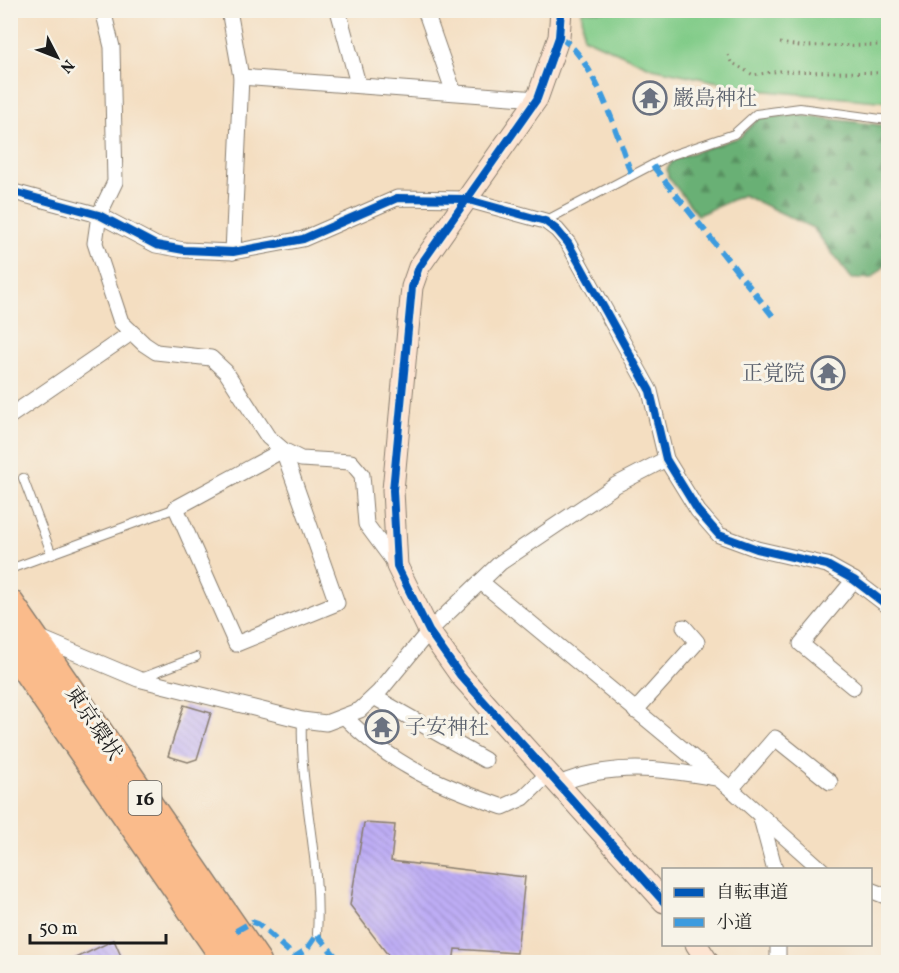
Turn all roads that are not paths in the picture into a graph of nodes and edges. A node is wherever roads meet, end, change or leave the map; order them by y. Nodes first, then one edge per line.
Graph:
1 (104, 10) edge
2 (229, 10) edge
3 (338, 10) edge
4 (425, 10) edge
5 (561, 10) edge
6 (241, 77) junction
7 (358, 84) junction
8 (453, 90) junction
9 (537, 99) junction
10 (888, 120) edge
11 (10, 191) edge
12 (465, 199) junction
13 (99, 215) junction
14 (545, 221) junction
15 (233, 252) junction
16 (131, 333) junction
17 (10, 416) edge
18 (283, 450) junction
19 (666, 459) junction
20 (23, 478) dead end
21 (176, 508) junction
22 (52, 555) junction
23 (397, 566) junction
24 (10, 569) edge
25 (854, 580) junction
26 (481, 582) junction
27 (10, 604) edge
28 (888, 606) edge
29 (684, 627) dead end
30 (429, 631) junction
31 (17, 636) edge
32 (196, 657) dead end
33 (138, 679) junction
34 (853, 687) dead end
35 (374, 697) junction
36 (635, 711) junction
37 (345, 717) junction
38 (302, 720) junction
39 (485, 760) dead end
40 (554, 778) junction
41 (716, 778) junction
42 (830, 782) dead end
43 (731, 789) junction
44 (761, 818) junction
45 (774, 868) edge
46 (820, 868) edge
47 (872, 891) edge
48 (888, 897) edge
49 (662, 901) edge
50 (318, 934) dead end
51 (697, 946) edge
52 (778, 946) edge
53 (228, 963) edge
54 (257, 963) edge
55 (708, 963) edge
56 (778, 963) edge

1 - 13 street
2 - 6 street
3 - 7 street
4 - 8 street
5 - 9 street
6 - 7 street
6 - 15 street
7 - 8 street
8 - 9 street
9 - 12 street
10 - 14 lane
11 - 13 street
12 - 14 street
12 - 15 street
12 - 23 street
13 - 15 street
13 - 16 street
14 - 19 street
16 - 17 street
16 - 18 street
18 - 21 street
18 - 21 street
18 - 23 street
19 - 25 street
19 - 26 street
20 - 22 lane
21 - 22 lane
22 - 24 lane
23 - 30 street
25 - 28 street
25 - 34 street
26 - 30 street
26 - 36 street
27 - 31 highway, 東京環状 / 16
29 - 36 street
30 - 35 street
30 - 40 street
31 - 33 street
31 - 53 highway, 東京環状 / 16
31 - 54 highway, 東京環状 / 16
32 - 33 lane
33 - 38 street
35 - 37 street
35 - 39 street
36 - 41 street
37 - 38 street
37 - 40 street
38 - 50 lane
40 - 41 street
40 - 49 street
41 - 43 street
42 - 43 street
43 - 44 street
44 - 45 street
44 - 46 street
47 - 48 street
51 - 55 street
52 - 56 street

